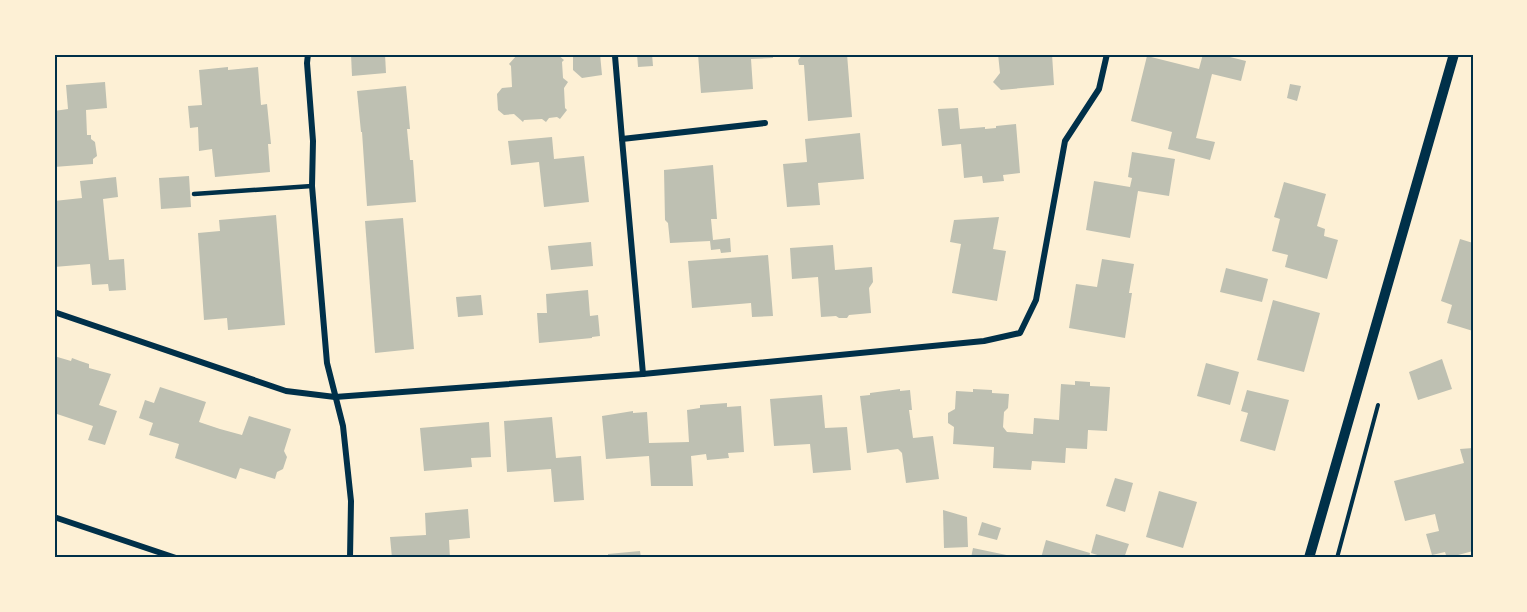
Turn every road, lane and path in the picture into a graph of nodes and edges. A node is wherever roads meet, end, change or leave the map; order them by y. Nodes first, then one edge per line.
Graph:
1 (308, 54) edge
2 (1107, 54) edge
3 (1454, 54) edge
4 (615, 56) dead end
5 (765, 123) dead end
6 (622, 139) junction
7 (312, 186) junction
8 (194, 194) dead end
9 (54, 312) edge
10 (643, 374) junction
11 (335, 397) junction
12 (54, 517) edge
13 (176, 558) edge
14 (350, 558) edge
15 (1309, 558) edge

1 - 7 street
2 - 10 street
3 - 15 street
4 - 6 street
5 - 6 street
6 - 10 street
7 - 8 lane
7 - 11 street
9 - 11 street
10 - 11 street
11 - 14 street
12 - 13 street

